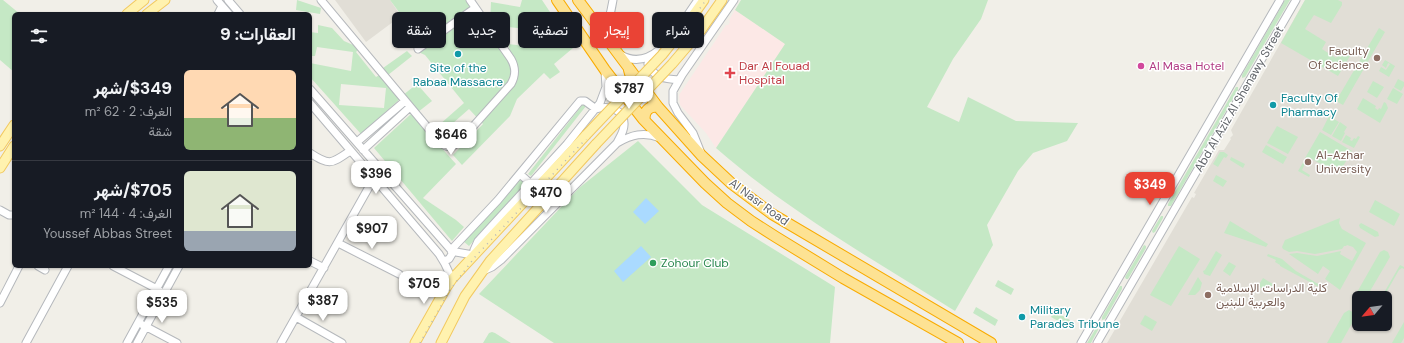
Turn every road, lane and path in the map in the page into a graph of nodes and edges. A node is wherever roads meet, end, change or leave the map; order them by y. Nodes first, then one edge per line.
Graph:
1 (144, 0) edge
2 (165, 0) edge
3 (217, 0) edge
4 (228, 0) edge
5 (321, 0) edge
6 (470, 0) edge
7 (556, 0) edge
8 (578, 0) edge
9 (613, 0) edge
10 (698, 0) edge
11 (704, 0) edge
12 (722, 0) edge
13 (734, 0) edge
14 (1280, 0) edge
15 (1296, 0) edge
16 (222, 6) junction
17 (476, 8) junction
18 (129, 12) edge
19 (150, 12) edge
20 (219, 12) edge
21 (227, 12) edge
22 (238, 12) edge
23 (611, 12) edge
24 (590, 16) edge
25 (614, 48) joint
26 (418, 49) dead end
27 (648, 58) junction
28 (605, 70) junction
29 (629, 70) junction
30 (1234, 79) junction
31 (679, 80) junction
32 (614, 83) junction
33 (1247, 86) junction
34 (312, 91) edge
35 (405, 101) junction
36 (312, 106) edge
37 (410, 107) junction
38 (658, 107) junction
39 (596, 108) junction
40 (645, 121) junction
41 (12, 128) edge
42 (664, 141) junction
43 (357, 142) junction
44 (617, 144) junction
45 (0, 146) edge
46 (12, 149) edge
47 (363, 150) junction
48 (350, 151) junction
49 (312, 154) edge
50 (702, 155) junction
51 (0, 168) edge
52 (380, 169) junction
53 (520, 174) junction
54 (374, 178) junction
55 (531, 184) junction
56 (1160, 208) junction
57 (0, 210) edge
58 (12, 215) edge
59 (1172, 215) junction
60 (1143, 237) junction
61 (338, 243) junction
62 (1155, 244) junction
63 (451, 250) junction
64 (473, 255) junction
65 (444, 261) junction
66 (312, 262) edge
67 (18, 268) edge
68 (42, 268) edge
69 (67, 268) edge
70 (118, 268) edge
71 (168, 268) edge
72 (178, 268) edge
73 (324, 268) junction
74 (45, 270) dead end
75 (481, 272) junction
76 (399, 274) dead end
77 (452, 279) junction
78 (1119, 279) junction
79 (1130, 286) junction
80 (156, 288) junction
81 (164, 293) junction
82 (0, 303) edge
83 (296, 317) junction
84 (138, 322) junction
85 (1094, 322) junction
86 (146, 326) junction
87 (1106, 328) junction
88 (26, 343) edge
89 (126, 343) edge
90 (137, 343) edge
91 (177, 343) edge
92 (281, 343) edge
93 (342, 343) edge
94 (415, 343) edge
95 (441, 343) edge
96 (958, 343) edge
97 (991, 343) edge
98 (1081, 343) edge
99 (1097, 343) edge

1 - 18 main road
2 - 19 main road
3 - 16 street
4 - 22 street
5 - 35 street
6 - 17 street
7 - 28 highway, Al Nasr Road
8 - 24 highway, Al Nasr Road
9 - 23 street
10 - 27 street
11 - 64 main road, bridge
12 - 75 main road, bridge
13 - 31 street
14 - 30 street, Abd Al Aziz Al Shenawy Street
15 - 33 street, Abd Al Aziz Al Shenawy Street
16 - 20 street
16 - 21 street
17 - 26 street
17 - 37 street
25 - 27 street
25 - 29 highway, Al Nasr Road
27 - 31 street
28 - 32 highway, Al Nasr Road
28 - 39 street
29 - 32 highway
29 - 38 highway, Al Nasr Road
30 - 33 street
30 - 56 street, Abd Al Aziz Al Shenawy Street
31 - 50 street
32 - 40 highway, Al Nasr Road
33 - 59 street, Abd Al Aziz Al Shenawy Street
34 - 43 street
35 - 37 street
35 - 43 street
36 - 48 street
37 - 47 street
38 - 40 highway
38 - 50 highway, Al Nasr Road
39 - 44 street
39 - 53 street
39 - 55 street
40 - 42 highway, Al Nasr Road
41 - 45 main road
42 - 44 street
42 - 96 highway, Al Nasr Road
43 - 47 street
44 - 75 street
46 - 51 main road
47 - 52 street
48 - 49 street
48 - 54 street
50 - 97 highway, Al Nasr Road
52 - 54 street
52 - 63 street
53 - 55 street
53 - 63 street
54 - 61 street
54 - 65 street
55 - 64 street
56 - 59 street
56 - 60 street, Abd Al Aziz Al Shenawy Street
57 - 58 street
59 - 62 street, Abd Al Aziz Al Shenawy Street
60 - 62 street
60 - 78 street, Abd Al Aziz Al Shenawy Street
61 - 73 street
61 - 76 street
62 - 79 street, Abd Al Aziz Al Shenawy Street
63 - 64 street
63 - 65 street
64 - 77 main road
65 - 77 street
66 - 73 street
67 - 82 street
68 - 74 street
69 - 88 street
70 - 80 street
71 - 80 street
72 - 81 street
73 - 83 street
75 - 95 main road
77 - 94 main road
78 - 79 street
78 - 85 street, Abd Al Aziz Al Shenawy Street
79 - 87 street, Abd Al Aziz Al Shenawy Street
80 - 81 street
80 - 84 street
81 - 86 street
83 - 92 street
83 - 93 street
84 - 86 street
84 - 89 street
85 - 87 street
85 - 98 street, Abd Al Aziz Al Shenawy Street
86 - 90 street
86 - 91 street
87 - 99 street, Abd Al Aziz Al Shenawy Street

